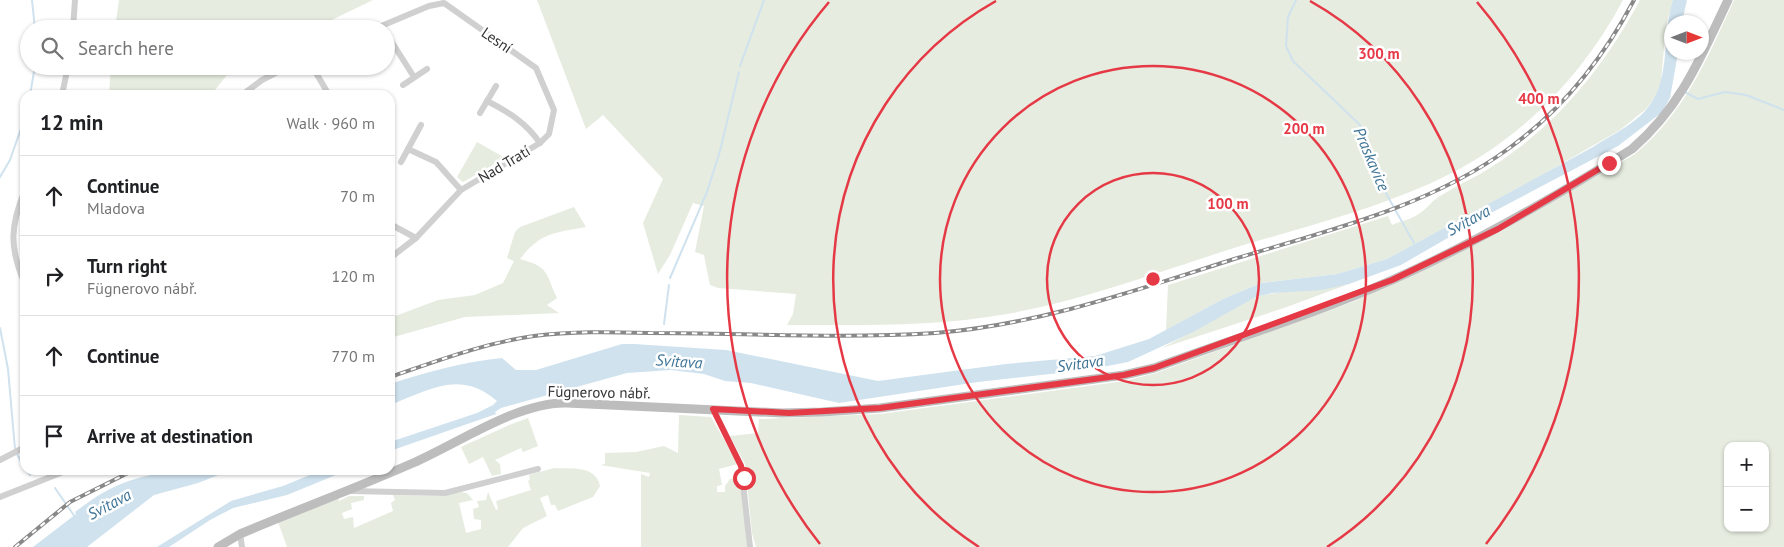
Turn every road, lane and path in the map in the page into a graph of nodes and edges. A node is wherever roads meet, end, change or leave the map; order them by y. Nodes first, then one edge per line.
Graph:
1 (75, 0) edge
2 (1728, 0) edge
3 (444, 2) edge
4 (74, 20) edge
5 (395, 22) edge
6 (395, 47) edge
7 (428, 69) dead end
8 (66, 75) edge
9 (272, 75) edge
10 (317, 75) edge
11 (414, 77) junction
12 (403, 85) dead end
13 (496, 86) dead end
14 (63, 90) edge
15 (249, 90) edge
16 (326, 90) edge
17 (487, 101) junction
18 (480, 113) dead end
19 (421, 125) dead end
20 (540, 143) junction
21 (408, 148) junction
22 (401, 162) dead end
23 (461, 190) junction
24 (20, 204) edge
25 (395, 227) edge
26 (416, 238) junction
27 (395, 254) edge
28 (20, 272) edge
29 (713, 409) junction
30 (19, 450) edge
31 (0, 460) edge
32 (538, 469) dead end
33 (395, 471) edge
34 (55, 475) edge
35 (386, 475) edge
36 (348, 491) junction
37 (0, 497) edge
38 (240, 534) junction
39 (218, 547) edge
40 (242, 547) edge
41 (750, 547) edge

1 - 4 street
2 - 29 street, Fügnerovo nábř.
3 - 5 street, Lesní
3 - 20 street, Lesní
6 - 11 street
7 - 11 street
8 - 14 street
9 - 15 street
10 - 16 street
11 - 12 street
13 - 17 street
17 - 18 street
17 - 20 street, Nad Tratí
19 - 21 street
20 - 23 street, Nad Tratí
21 - 22 street
21 - 23 street, Nad Tratí
23 - 26 street, Nad Tratí
24 - 28 street
25 - 26 street
26 - 27 street, Nad Tratí
29 - 33 street, Fügnerovo nábř.
29 - 41 street
30 - 31 street
32 - 36 street, Fügnerovo nábř.
34 - 37 street
35 - 36 street, Fügnerovo nábř.
36 - 38 street, Fügnerovo nábř.
38 - 39 street, Fügnerovo nábř.
38 - 40 street

